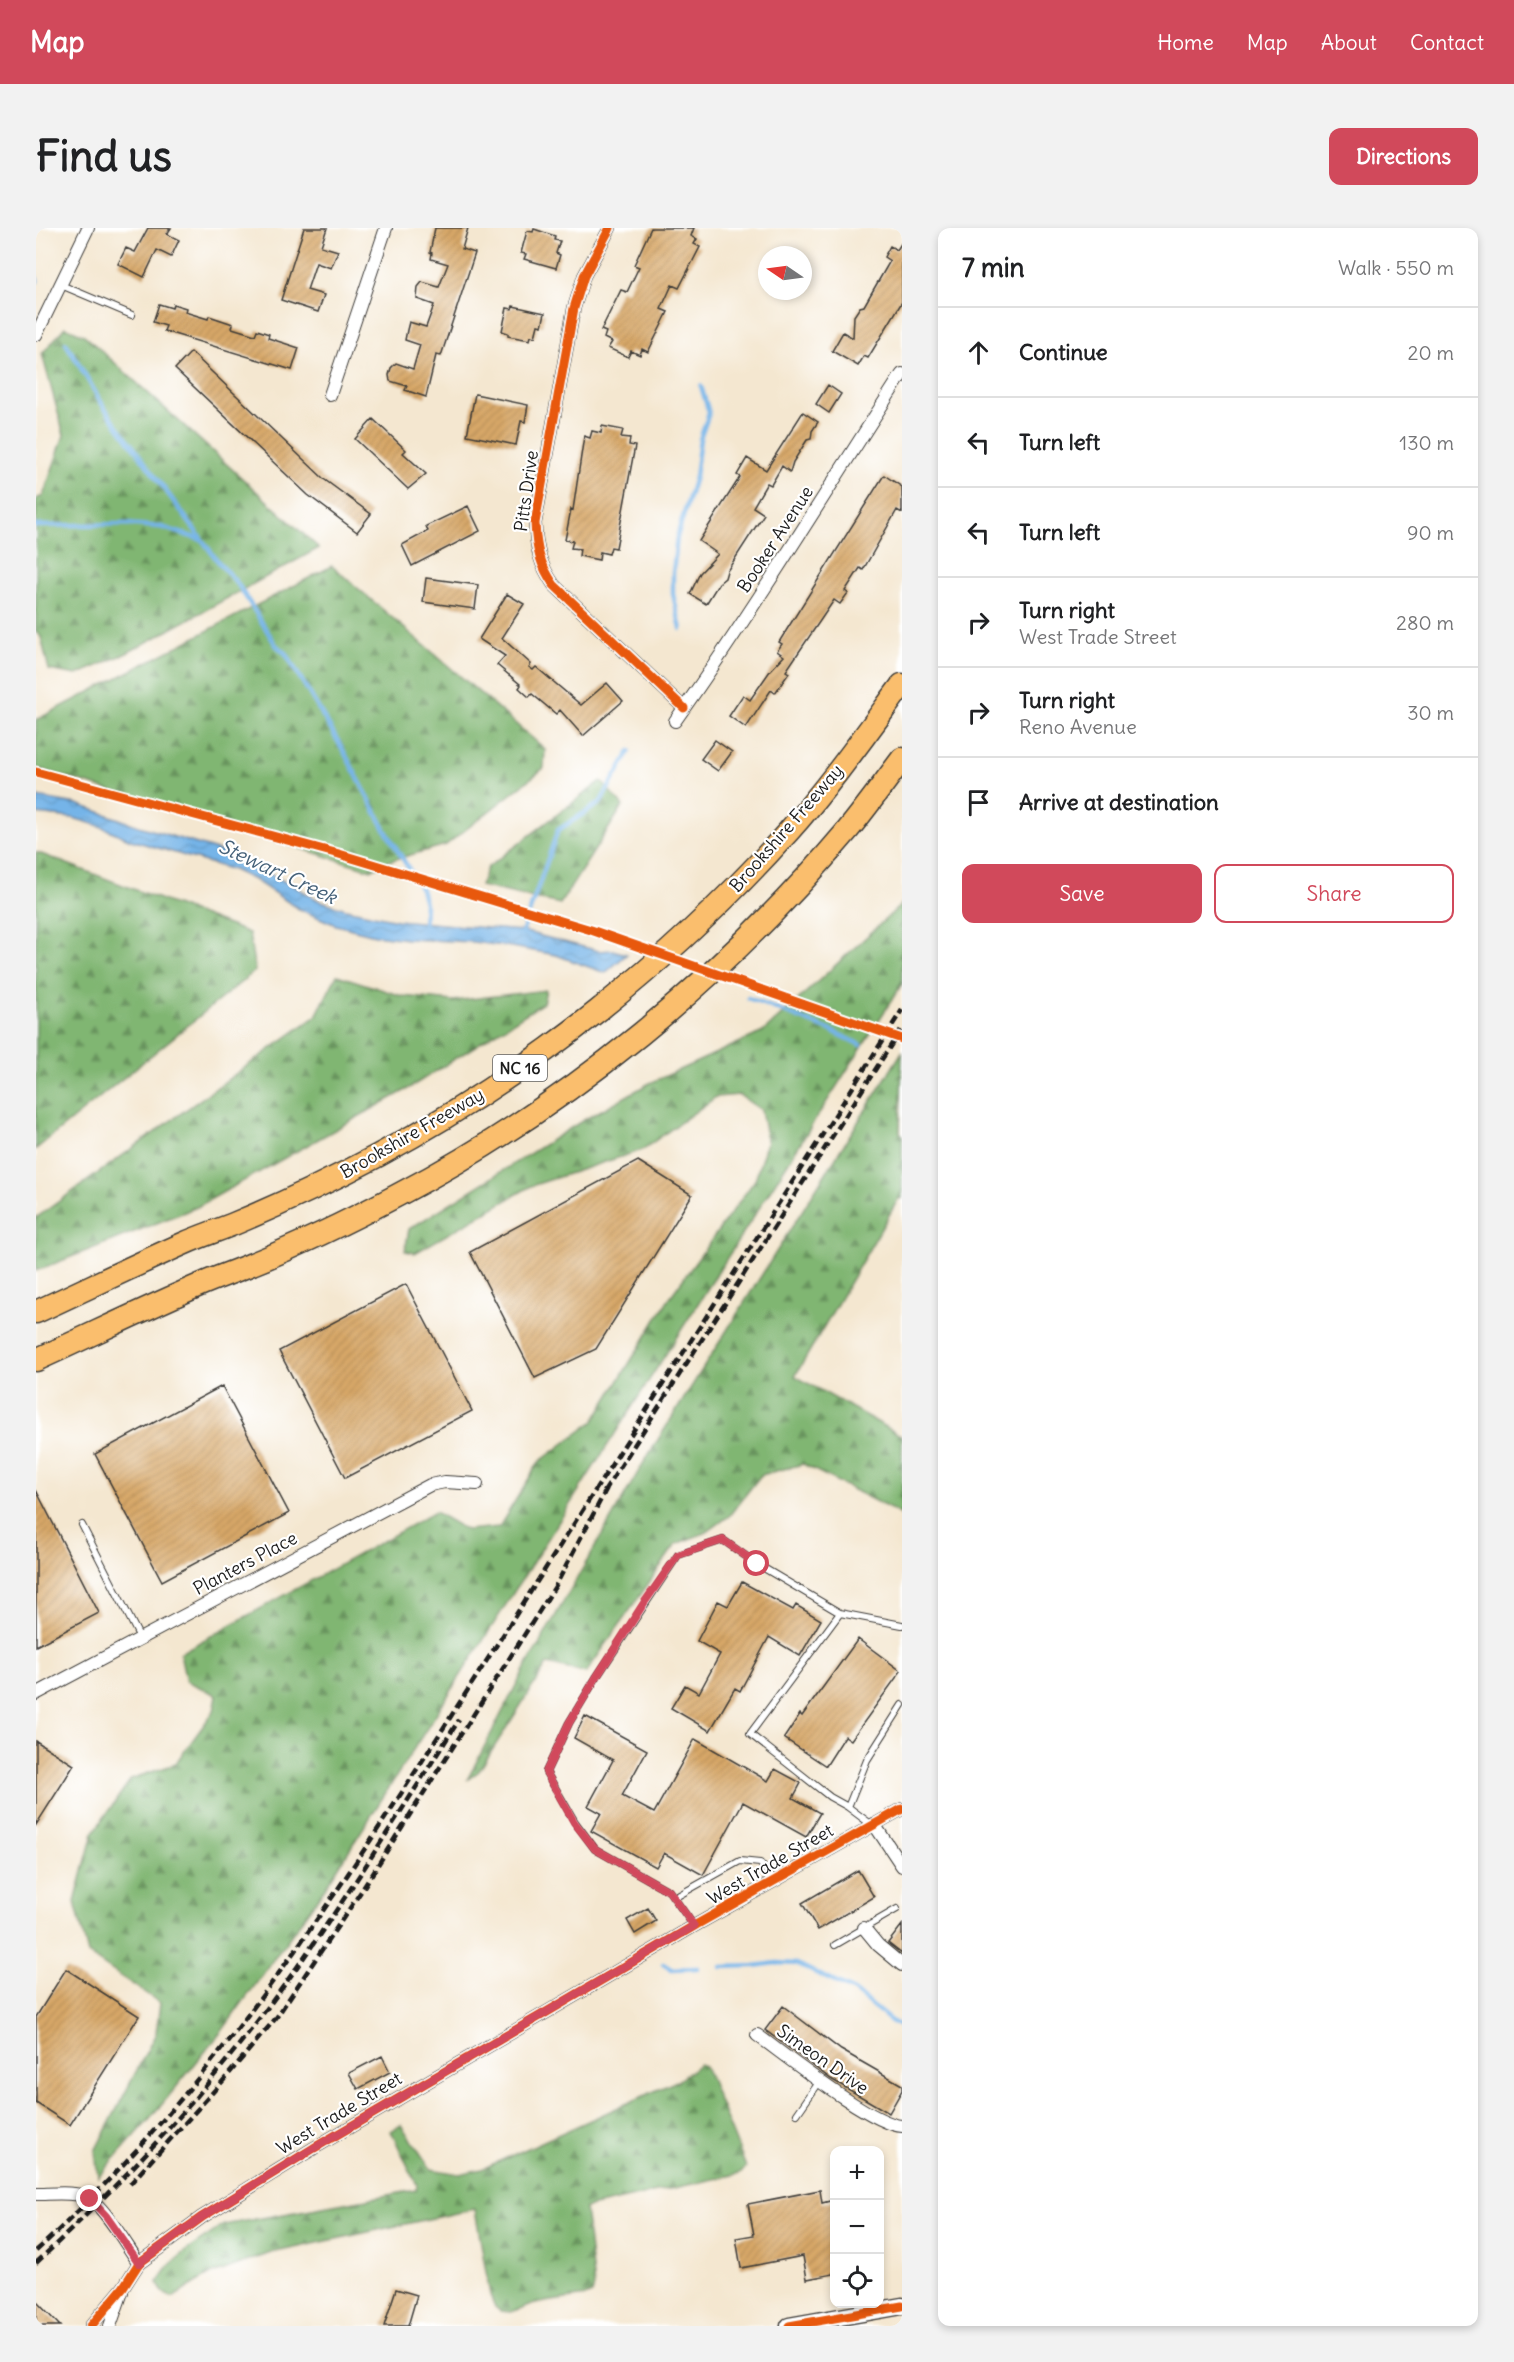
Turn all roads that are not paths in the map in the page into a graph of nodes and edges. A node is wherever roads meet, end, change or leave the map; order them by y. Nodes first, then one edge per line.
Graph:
1 (88, 228) edge
2 (386, 228) edge
3 (610, 228) edge
4 (61, 285) junction
5 (132, 315) dead end
6 (36, 334) edge
7 (902, 374) edge
8 (330, 395) dead end
9 (902, 686) edge
10 (684, 708) junction
11 (675, 721) dead end
12 (902, 759) edge
13 (36, 1312) edge
14 (36, 1360) edge
15 (477, 1484) dead end
16 (82, 1526) dead end
17 (840, 1613) junction
18 (902, 1625) edge
19 (140, 1639) junction
20 (36, 1695) edge
21 (902, 1705) edge
22 (848, 1807) junction
23 (902, 1809) edge
24 (873, 1825) junction
25 (902, 1866) edge
26 (774, 1881) junction
27 (674, 1898) junction
28 (897, 1909) dead end
29 (694, 1926) junction
30 (864, 1928) junction
31 (835, 1945) dead end
32 (902, 1965) edge
33 (758, 2035) dead end
34 (820, 2081) junction
35 (796, 2114) dead end
36 (902, 2126) edge
37 (36, 2194) edge
38 (139, 2263) junction
39 (123, 2288) junction
40 (902, 2306) edge
41 (91, 2326) edge
42 (110, 2326) edge
43 (789, 2326) edge

1 - 4 street
2 - 8 street
3 - 10 street, Pitts Drive
4 - 5 lane
4 - 6 street
7 - 10 street, Booker Avenue
9 - 13 highway, Brookshire Freeway / NC 16
10 - 11 street, Booker Avenue
12 - 14 highway, NC 16
15 - 19 street, Planters Place
16 - 19 lane
17 - 18 lane
17 - 22 lane
17 - 27 lane
19 - 20 street, Planters Place
21 - 22 lane
22 - 24 lane
23 - 24 street, West Trade Street
24 - 25 street
24 - 26 street, West Trade Street
26 - 27 lane
26 - 29 street, West Trade Street
27 - 29 lane
28 - 30 lane
29 - 38 street, West Trade Street
30 - 31 lane
30 - 32 street
33 - 34 street, Simeon Drive
34 - 35 lane
34 - 36 street, Simeon Drive
37 - 38 street
38 - 39 street, West Trade Street
39 - 41 street, West Trade Street
39 - 42 street, West Trade Street
40 - 43 street

